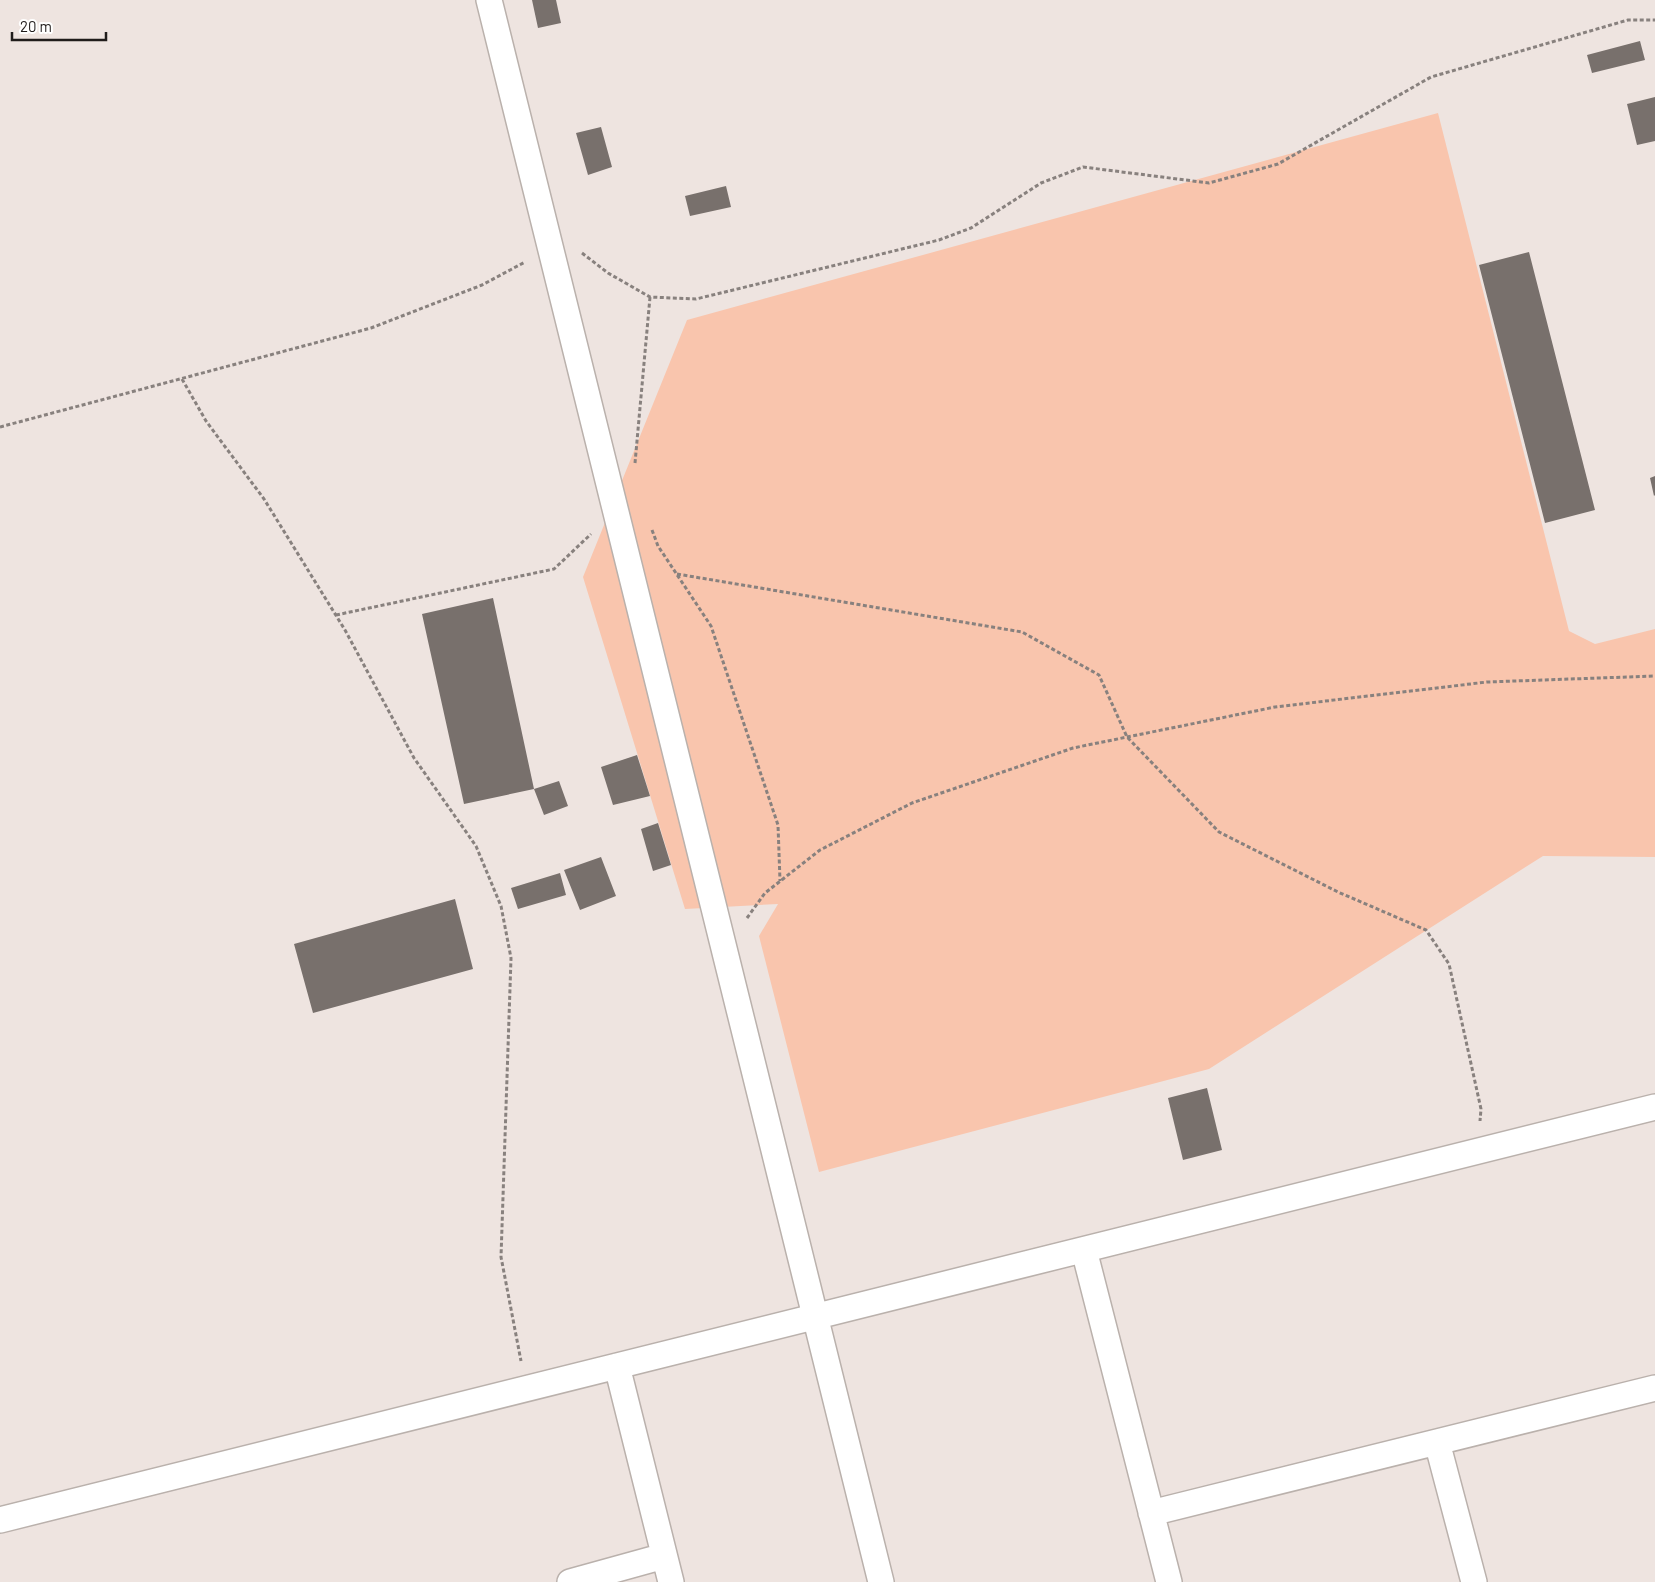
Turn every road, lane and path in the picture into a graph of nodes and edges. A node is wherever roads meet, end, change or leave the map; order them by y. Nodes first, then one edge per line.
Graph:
1 (489, 0) edge
2 (1655, 20) edge
3 (550, 248) junction
4 (650, 297) junction
5 (182, 379) junction
6 (0, 428) edge
7 (635, 464) dead end
8 (614, 503) junction
9 (651, 528) dead end
10 (677, 574) junction
11 (336, 615) junction
12 (1655, 676) edge
13 (1127, 737) junction
14 (780, 882) junction
15 (746, 919) dead end
16 (1655, 1107) edge
17 (1476, 1152) junction
18 (1084, 1250) junction
19 (815, 1316) junction
20 (617, 1366) junction
21 (1655, 1388) edge
22 (526, 1389) junction
23 (1437, 1442) junction
24 (1151, 1513) junction
25 (0, 1520) edge
26 (664, 1556) junction
27 (570, 1582) edge
28 (670, 1582) edge
29 (881, 1582) edge
30 (1169, 1582) edge
31 (1474, 1582) edge

1 - 3 street
2 - 4 path
3 - 4 path
3 - 5 path
3 - 8 street
4 - 7 path
5 - 6 path
5 - 11 path
8 - 11 path
8 - 19 street
9 - 10 path
10 - 13 path
10 - 14 path
11 - 22 path
12 - 13 path
13 - 14 path
13 - 17 path
14 - 15 path
16 - 17 street
17 - 18 street
18 - 19 street
18 - 24 street
19 - 20 street
19 - 29 street
20 - 22 street
20 - 26 street
21 - 23 street
22 - 25 street
23 - 24 street
23 - 31 street
24 - 30 street
26 - 27 street
26 - 28 street

